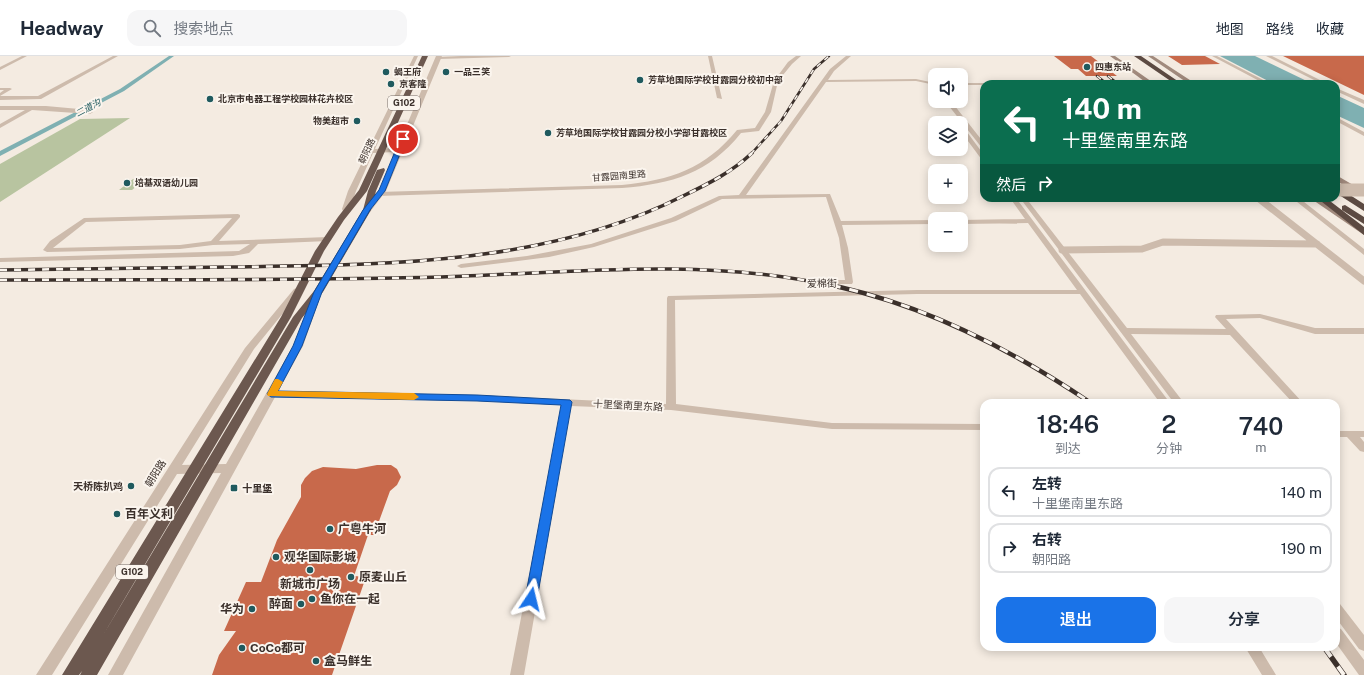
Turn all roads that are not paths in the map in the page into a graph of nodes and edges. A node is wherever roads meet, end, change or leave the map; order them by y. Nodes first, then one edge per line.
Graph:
1 (25, 56) edge
2 (116, 56) edge
3 (416, 56) edge
4 (425, 56) edge
5 (509, 56) edge
6 (710, 56) edge
7 (799, 56) edge
8 (849, 56) edge
9 (1112, 56) edge
10 (1150, 56) edge
11 (1214, 56) edge
12 (1268, 56) edge
13 (436, 57) edge
14 (1134, 58) edge
15 (0, 69) edge
16 (1146, 80) edge
17 (1161, 80) edge
18 (1172, 80) edge
19 (1187, 80) edge
20 (1261, 80) edge
21 (1318, 80) edge
22 (824, 81) junction
23 (928, 83) edge
24 (968, 84) edge
25 (980, 84) edge
26 (968, 88) edge
27 (980, 88) edge
28 (0, 89) edge
29 (1340, 91) edge
30 (0, 95) edge
31 (720, 98) dead end
32 (1364, 102) edge
33 (0, 108) edge
34 (31, 108) junction
35 (953, 108) edge
36 (90, 112) dead end
37 (1340, 121) edge
38 (0, 126) edge
39 (1364, 134) edge
40 (968, 137) edge
41 (980, 142) edge
42 (386, 150) junction
43 (399, 150) junction
44 (371, 151) junction
45 (980, 153) edge
46 (1340, 179) edge
47 (1340, 183) edge
48 (1364, 183) edge
49 (1340, 188) edge
50 (1364, 188) edge
51 (1340, 191) edge
52 (1340, 193) edge
53 (378, 194) junction
54 (1364, 194) edge
55 (742, 195) junction
56 (1016, 202) edge
57 (1026, 202) edge
58 (1263, 202) edge
59 (1300, 202) edge
60 (1320, 202) edge
61 (1326, 202) edge
62 (1337, 202) edge
63 (1364, 208) edge
64 (346, 209) junction
65 (367, 210) junction
66 (1030, 221) junction
67 (1364, 221) edge
68 (928, 222) edge
69 (968, 222) edge
70 (840, 223) junction
71 (1364, 233) edge
72 (328, 239) junction
73 (256, 242) junction
74 (213, 243) junction
75 (1317, 244) junction
76 (1062, 250) junction
77 (1364, 253) edge
78 (0, 260) edge
79 (461, 266) dead end
80 (1364, 281) edge
81 (824, 282) dead end
82 (297, 292) junction
83 (318, 292) junction
84 (1082, 292) junction
85 (1124, 331) junction
86 (1364, 331) edge
87 (1233, 332) junction
88 (271, 394) junction
89 (1162, 399) edge
90 (1176, 399) edge
91 (1294, 399) edge
92 (567, 402) junction
93 (672, 407) junction
94 (980, 427) edge
95 (1340, 434) edge
96 (1350, 434) junction
97 (1364, 434) edge
98 (1364, 448) edge
99 (210, 468) junction
100 (230, 468) junction
101 (195, 469) junction
102 (174, 470) junction
103 (1340, 613) edge
104 (1340, 638) edge
105 (1364, 645) edge
106 (1254, 651) edge
107 (1364, 671) edge
108 (44, 675) edge
109 (70, 675) edge
110 (88, 675) edge
111 (115, 675) edge
112 (517, 675) edge
113 (1269, 675) edge

1 - 15 street
2 - 30 street
3 - 44 street, 朝阳路
4 - 42 highway, 朝阳路 / G102
5 - 13 street
6 - 31 street
7 - 53 street, 甘露园南里路
8 - 22 street
9 - 16 main road
10 - 19 main road
11 - 20 street
12 - 21 street
13 - 42 highway, 朝阳路 / G102
13 - 43 street, 朝阳路
14 - 17 highway
14 - 18 highway
22 - 23 street
22 - 55 street
24 - 25 street
26 - 27 street
28 - 30 street
29 - 32 street
33 - 34 street
34 - 36 street
34 - 38 street
35 - 41 street
37 - 39 street
40 - 45 street
42 - 43 street
42 - 44 street
42 - 64 highway, 朝阳路 / G102
42 - 65 highway, 朝阳路 / G102
43 - 53 street, 朝阳路
44 - 64 street, 朝阳路
46 - 54 main road
47 - 48 street
49 - 50 street, bridge
51 - 63 highway
52 - 54 street, bridge
53 - 65 street, 朝阳路
55 - 70 street
55 - 79 street
56 - 66 street
57 - 76 street
58 - 75 street, bridge
59 - 77 street
60 - 71 main road
61 - 71 highway
62 - 67 highway
64 - 72 highway, 朝阳路 / G102
65 - 83 highway, 朝阳路 / G102
66 - 69 street
66 - 84 street
68 - 70 street
70 - 81 street
72 - 73 street
72 - 82 highway, 朝阳路 / G102
73 - 74 street
73 - 78 street
74 - 74 street
75 - 76 street, bridge
75 - 80 street, bridge
76 - 85 street
82 - 101 highway, 朝阳路 / G102
82 - 102 street, 朝阳路
83 - 88 street, 朝阳路
83 - 99 highway, 朝阳路 / G102
84 - 89 street
84 - 93 street, 爱棉街
85 - 87 street
85 - 90 street
86 - 87 street
87 - 91 street
88 - 92 street, 十里堡南里东路
88 - 100 street, 朝阳路
92 - 93 street, 十里堡南里东路
92 - 112 street
93 - 94 street, 十里堡南里东路
95 - 96 street
96 - 97 street
96 - 98 street
99 - 100 street
99 - 101 street
99 - 110 highway, 朝阳路 / G102
100 - 111 street, 朝阳路
101 - 102 street
101 - 109 highway, 朝阳路 / G102
102 - 108 street, 朝阳路
103 - 105 street
104 - 107 street
106 - 113 street

